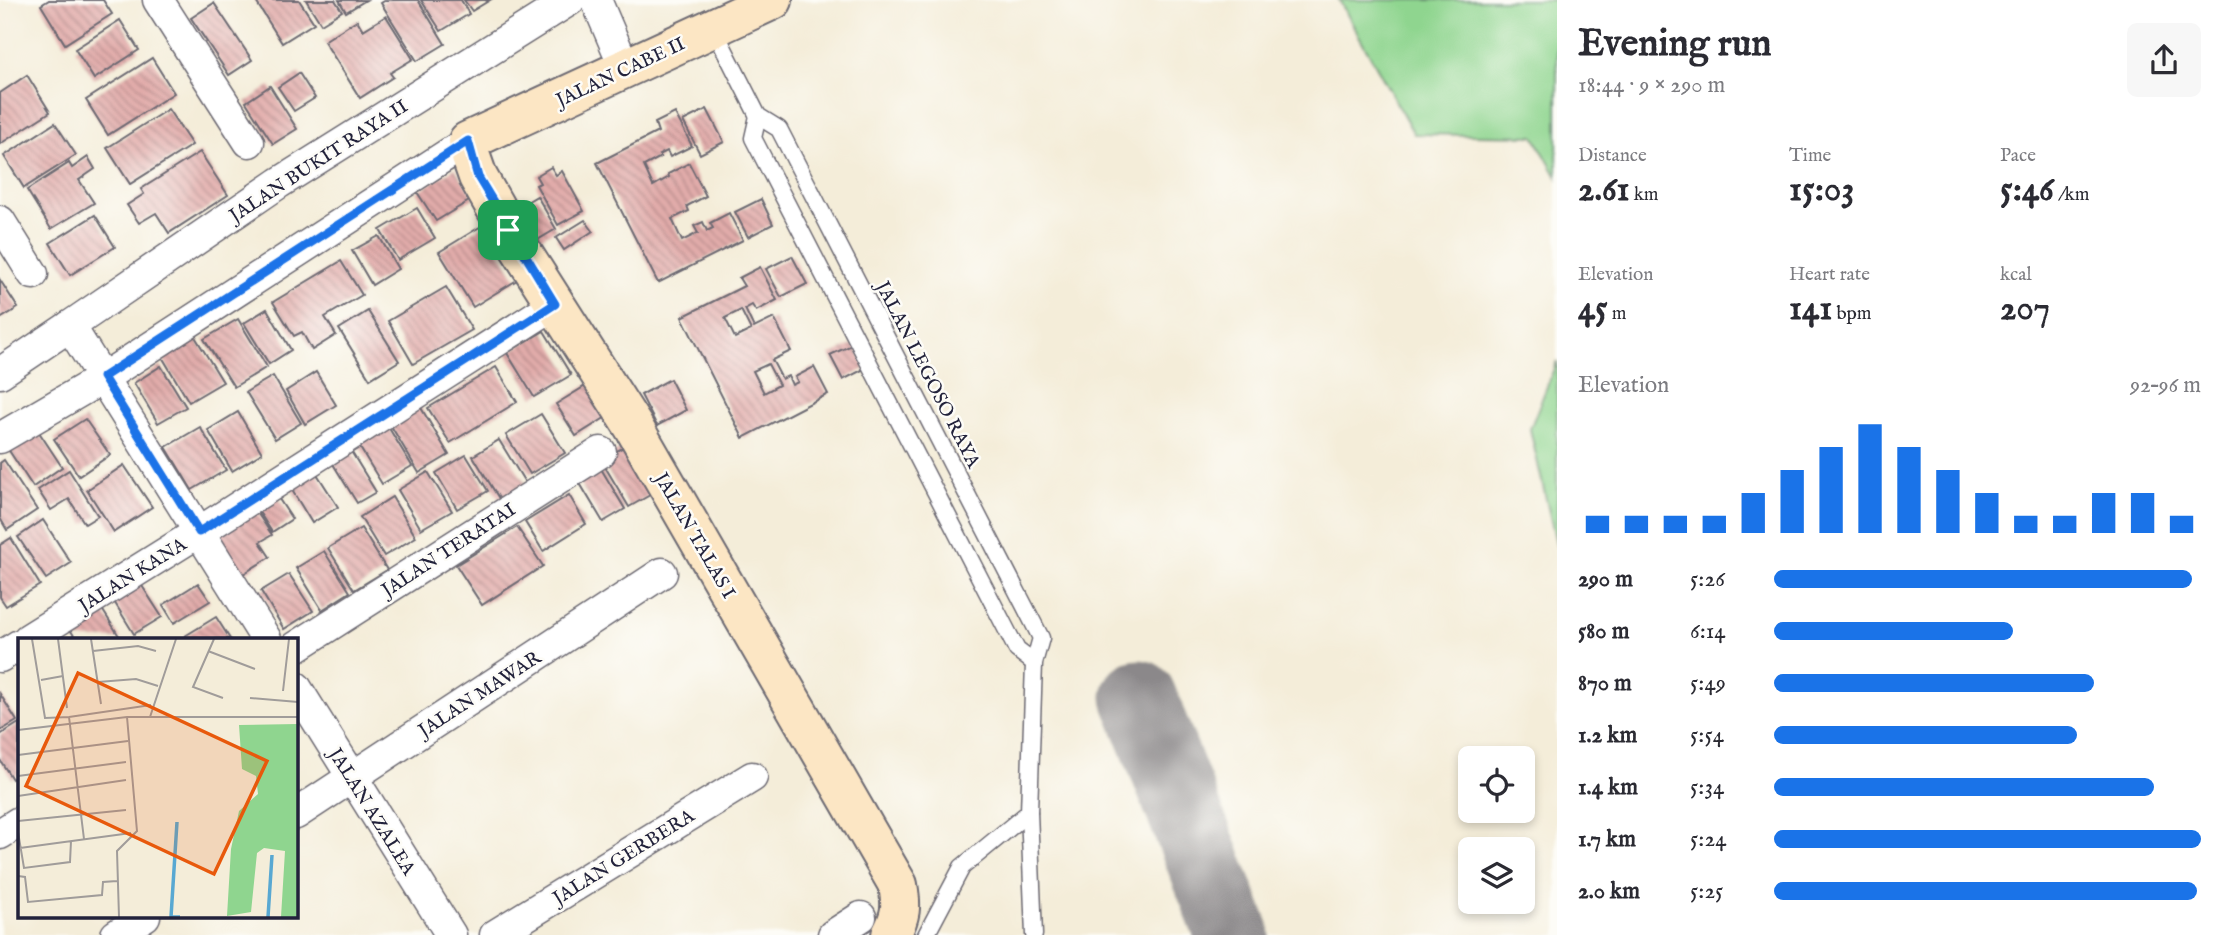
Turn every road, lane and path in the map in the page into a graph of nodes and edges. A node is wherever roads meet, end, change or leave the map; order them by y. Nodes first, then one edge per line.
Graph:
1 (158, 0) edge
2 (570, 0) edge
3 (596, 0) edge
4 (773, 0) edge
5 (713, 27) junction
6 (625, 68) junction
7 (758, 116) junction
8 (468, 141) junction
9 (249, 142) dead end
10 (0, 221) edge
11 (33, 274) dead end
12 (555, 304) junction
13 (70, 326) junction
14 (0, 373) edge
15 (103, 377) junction
16 (0, 438) edge
17 (601, 452) dead end
18 (199, 532) junction
19 (662, 573) dead end
20 (30, 638) edge
21 (265, 638) edge
22 (18, 646) edge
23 (298, 646) edge
24 (0, 657) edge
25 (1034, 663) junction
26 (298, 690) edge
27 (351, 776) junction
28 (752, 777) dead end
29 (1029, 812) junction
30 (298, 813) edge
31 (18, 823) edge
32 (0, 834) edge
33 (142, 918) edge
34 (876, 926) edge
35 (116, 935) edge
36 (451, 935) edge
37 (495, 935) edge
38 (833, 935) edge
39 (926, 935) edge
40 (1034, 935) edge

1 - 9 street
2 - 13 street, JALAN BUKIT RAYA II
3 - 6 street
4 - 5 street, JALAN CABE II
5 - 6 street, JALAN CABE II
5 - 7 lane, JALAN LEGOSO RAYA
6 - 8 street, JALAN CABE II
7 - 25 lane, JALAN LEGOSO RAYA
7 - 25 lane, JALAN LEGOSO RAYA
8 - 12 street, JALAN TALAS I
8 - 15 street
10 - 11 street
12 - 18 street, JALAN KANA
12 - 34 street, JALAN TALAS I
13 - 14 street, JALAN BUKIT RAYA II
13 - 15 street
15 - 16 street
15 - 18 street
17 - 23 street, JALAN TERATAI
18 - 20 street, JALAN KANA
18 - 21 street
19 - 27 street, JALAN MAWAR
22 - 24 street
25 - 29 lane, JALAN LEGOSO RAYA
26 - 27 street, JALAN AZALEA
27 - 30 street, JALAN MAWAR
27 - 36 street, JALAN AZALEA
28 - 37 street, JALAN GERBERA
29 - 39 lane
29 - 40 lane, JALAN LEGOSO RAYA
31 - 32 street
33 - 35 street
34 - 38 street

